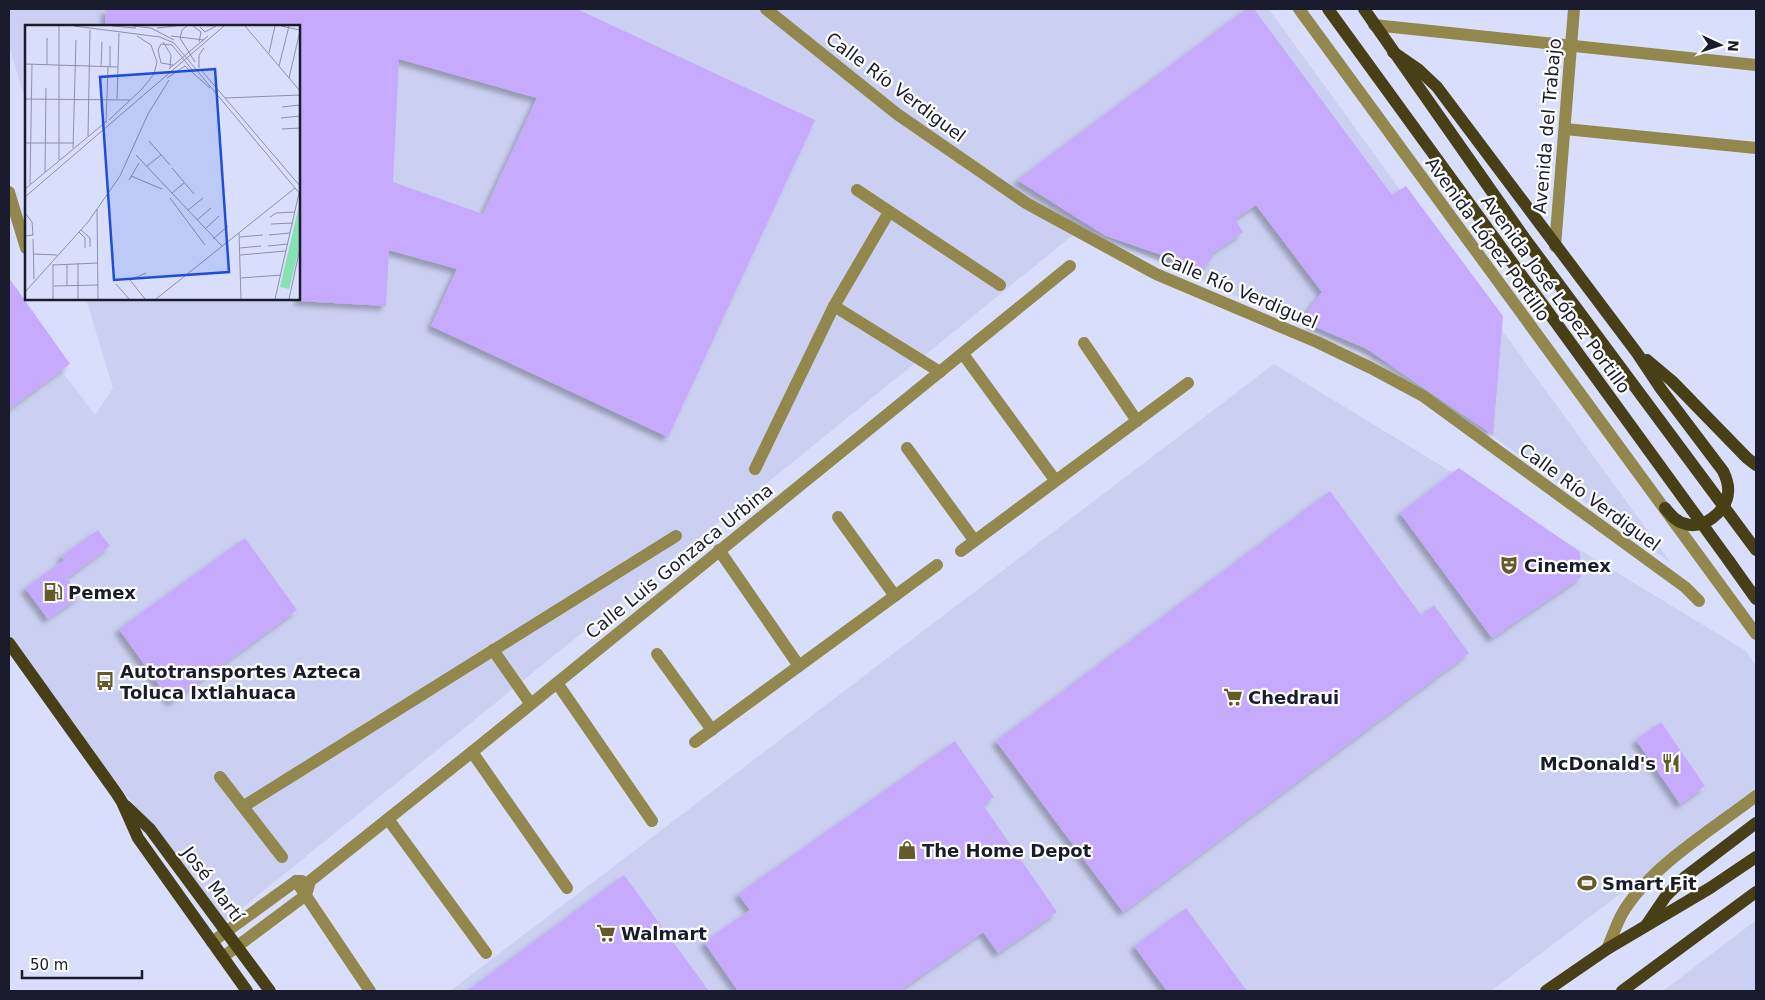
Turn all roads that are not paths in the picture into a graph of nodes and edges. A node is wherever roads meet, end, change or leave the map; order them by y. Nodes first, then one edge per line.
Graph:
1 (766, 9) edge
2 (1299, 9) edge
3 (1328, 9) edge
4 (1364, 9) edge
5 (1574, 9) edge
6 (1374, 25) junction
7 (1571, 46) junction
8 (1393, 52) junction
9 (1756, 65) edge
10 (1565, 129) junction
11 (1756, 148) edge
12 (857, 190) dead end
13 (9, 192) edge
14 (889, 212) junction
15 (25, 245) edge
16 (1555, 246) junction
17 (1070, 266) dead end
18 (1000, 286) dead end
19 (834, 306) junction
20 (1084, 343) dead end
21 (1637, 353) junction
22 (963, 354) junction
23 (940, 372) junction
24 (1188, 384) dead end
25 (1137, 421) junction
26 (907, 448) dead end
27 (1756, 465) edge
28 (755, 469) dead end
29 (1055, 480) junction
30 (1665, 508) junction
31 (838, 517) dead end
32 (676, 536) dead end
33 (974, 540) junction
34 (719, 550) junction
35 (1756, 550) edge
36 (960, 551) dead end
37 (1729, 561) junction
38 (938, 565) dead end
39 (1756, 584) edge
40 (895, 596) junction
41 (1756, 599) edge
42 (1699, 601) dead end
43 (1756, 634) edge
44 (9, 643) edge
45 (492, 650) junction
46 (657, 654) dead end
47 (799, 666) junction
48 (557, 683) junction
49 (530, 703) junction
50 (712, 730) junction
51 (695, 742) dead end
52 (472, 752) junction
53 (220, 777) dead end
54 (1756, 796) edge
55 (122, 802) junction
56 (244, 806) junction
57 (388, 819) junction
58 (652, 821) dead end
59 (1756, 823) edge
60 (282, 857) dead end
61 (1756, 857) edge
62 (296, 881) junction
63 (310, 881) junction
64 (567, 888) dead end
65 (1756, 892) edge
66 (306, 895) junction
67 (1644, 928) junction
68 (226, 932) junction
69 (212, 942) junction
70 (237, 946) junction
71 (1607, 950) junction
72 (486, 953) dead end
73 (223, 957) junction
74 (247, 991) edge
75 (270, 991) edge
76 (370, 991) edge
77 (1546, 991) edge
78 (1622, 991) edge

1 - 42 street, Calle Río Verdiguel
2 - 30 street, Avenida López Portillo
3 - 37 main road, Avenida José López Portillo, bridge
4 - 6 main road, Avenida José López Portillo
5 - 7 street, Avenida del Trabajo
6 - 7 street
6 - 8 main road, Avenida José López Portillo
7 - 9 street
7 - 10 street, Avenida del Trabajo
8 - 16 main road
8 - 35 main road, Avenida José López Portillo, bridge
10 - 11 street
10 - 16 street, Avenida del Trabajo
12 - 14 street
13 - 15 street
14 - 18 street
14 - 19 street
16 - 21 main road
17 - 22 street, Calle Luis Gonzaca Urbina
19 - 23 street
19 - 28 street
20 - 25 street
21 - 27 main road
21 - 30 main road
22 - 23 street, Calle Luis Gonzaca Urbina
22 - 29 street
23 - 34 street, Calle Luis Gonzaca Urbina
24 - 25 street
25 - 29 street
26 - 33 street
29 - 33 street
30 - 43 street, Avenida López Portillo
31 - 40 street
32 - 45 street
33 - 36 street
34 - 47 street
34 - 48 street, Calle Luis Gonzaca Urbina
37 - 39 main road
37 - 41 main road, Avenida José López Portillo
38 - 40 street
40 - 47 street
44 - 55 main road, José Martí
45 - 49 street
45 - 56 street
46 - 50 street
47 - 50 street
48 - 49 street, Calle Luis Gonzaca Urbina
48 - 58 street
49 - 52 street, Calle Luis Gonzaca Urbina
50 - 51 street
52 - 57 street, Calle Luis Gonzaca Urbina
52 - 64 street
53 - 56 street
54 - 71 street
55 - 68 main road, José Martí
55 - 69 main road, José Martí
56 - 60 street
57 - 63 street, Calle Luis Gonzaca Urbina
57 - 72 street
59 - 67 main road
61 - 67 main road
62 - 63 street
62 - 66 street
62 - 68 street
63 - 66 street
65 - 78 main road
66 - 70 street
66 - 76 street
67 - 71 main road
68 - 69 street
68 - 70 main road, José Martí
69 - 73 main road, José Martí
70 - 73 street
70 - 75 main road, José Martí
71 - 77 main road
73 - 74 main road, José Martí

